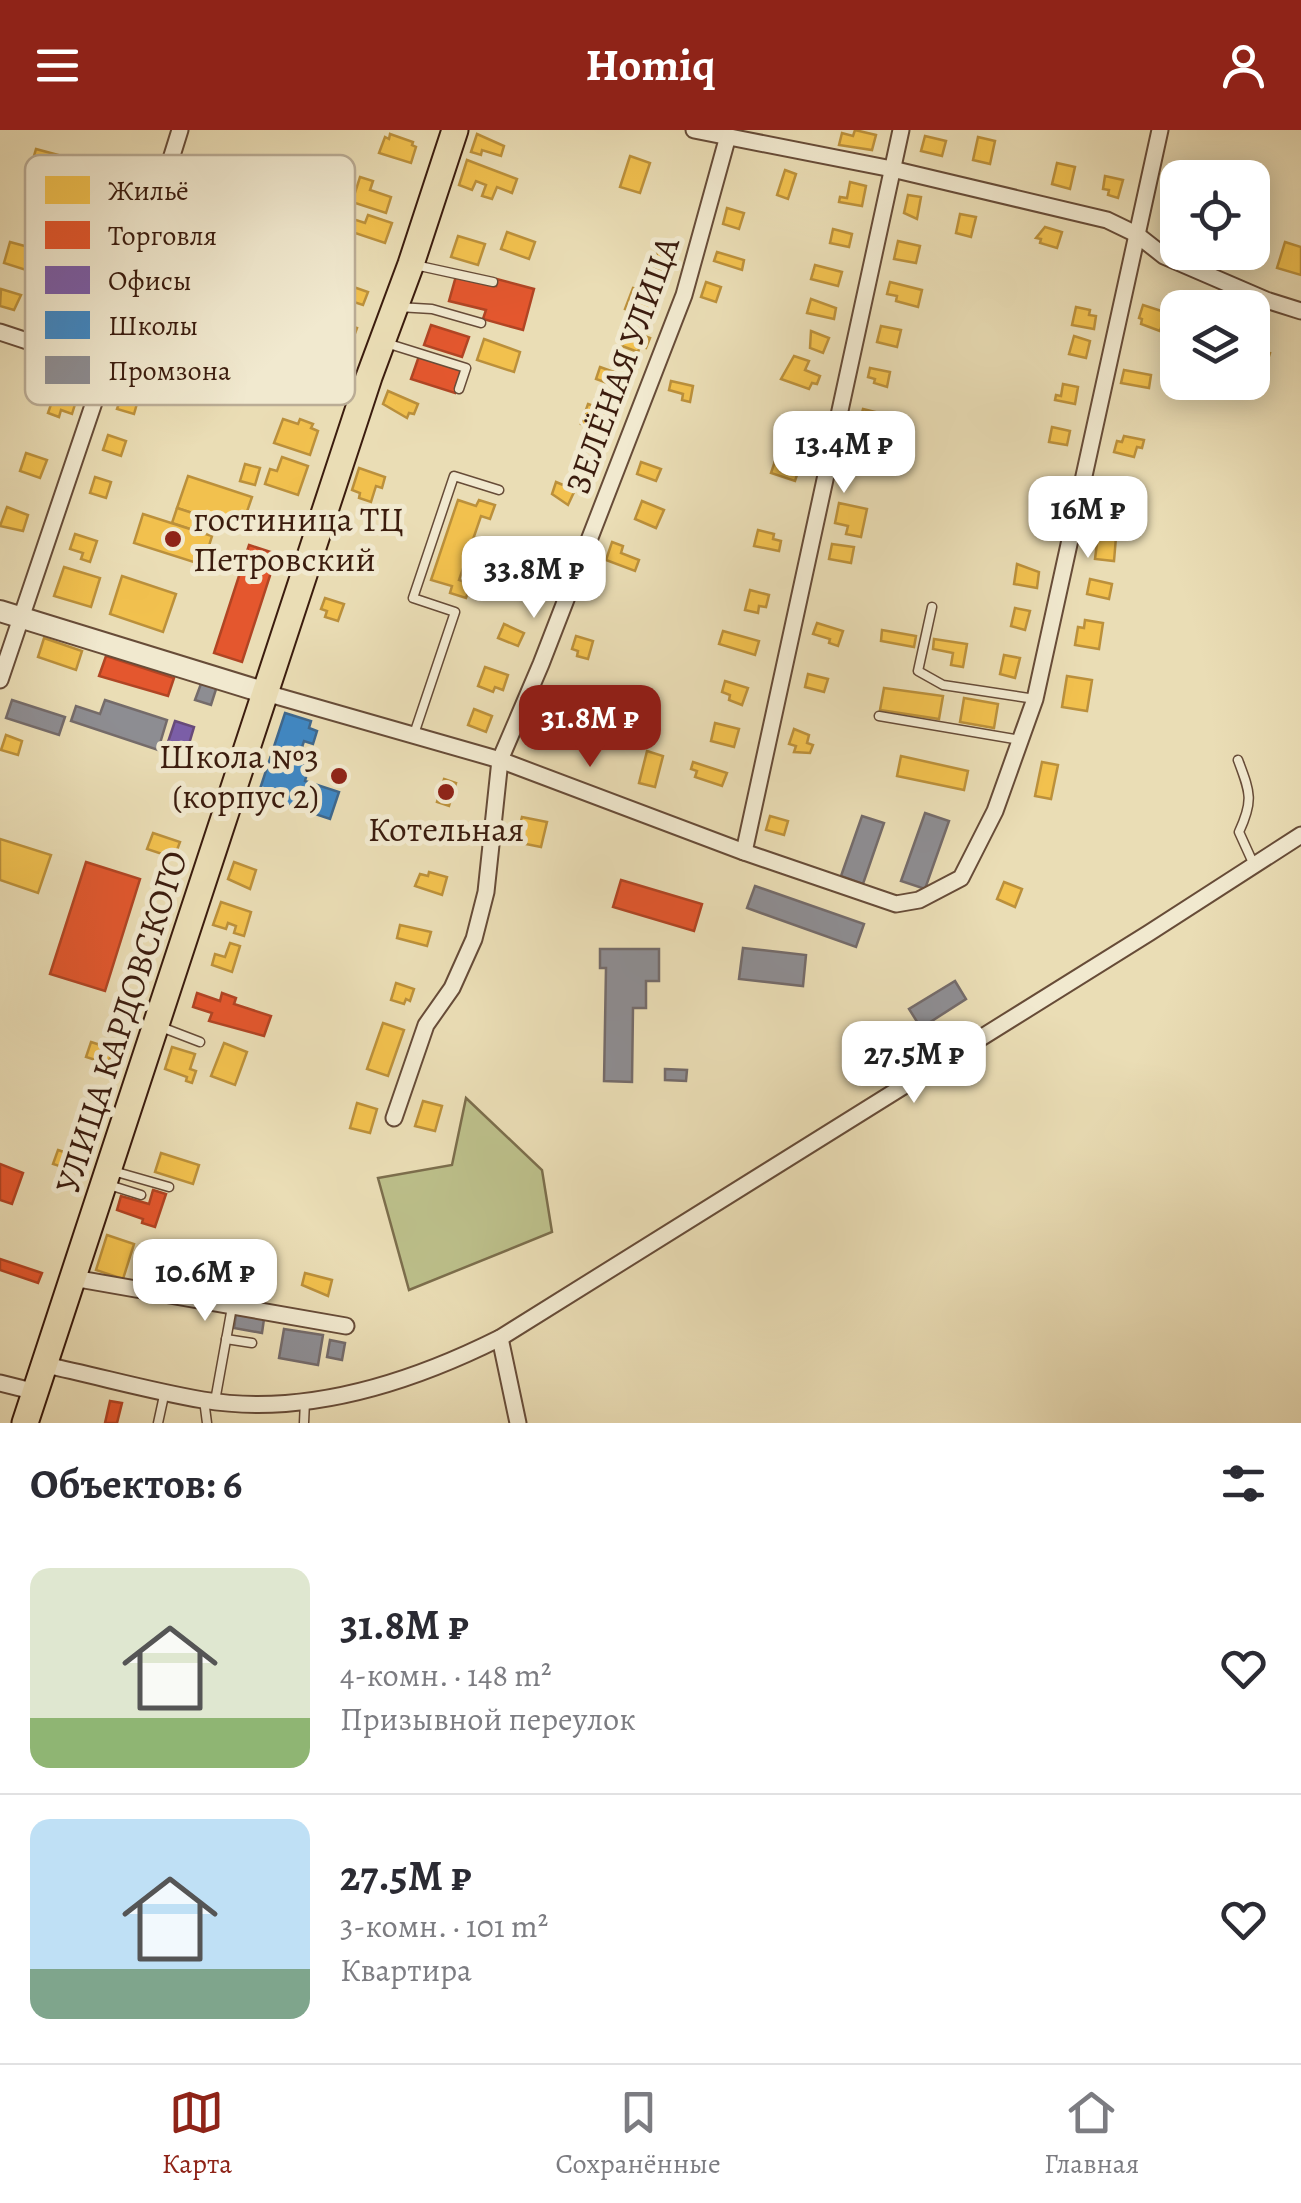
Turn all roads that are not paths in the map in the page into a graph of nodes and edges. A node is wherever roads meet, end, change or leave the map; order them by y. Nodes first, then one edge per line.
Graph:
1 (180, 130) edge
2 (454, 130) edge
3 (694, 130) edge
4 (900, 130) edge
5 (1160, 130) edge
6 (728, 136) junction
7 (172, 155) edge
8 (892, 169) junction
9 (1136, 234) junction
10 (410, 264) junction
11 (493, 282) dead end
12 (395, 306) junction
13 (1301, 311) edge
14 (481, 324) dead end
15 (0, 332) edge
16 (25, 340) edge
17 (382, 342) junction
18 (460, 389) dead end
19 (91, 405) edge
20 (499, 490) dead end
21 (932, 607) dead end
22 (10, 614) edge
23 (0, 680) edge
24 (250, 691) junction
25 (1035, 699) junction
26 (878, 716) dead end
27 (414, 734) junction
28 (1020, 740) junction
29 (500, 760) junction
30 (1238, 760) dead end
31 (1301, 835) edge
32 (744, 852) junction
33 (1254, 865) junction
34 (156, 1026) junction
35 (904, 1035) dead end
36 (200, 1042) dead end
37 (924, 1073) junction
38 (394, 1118) dead end
39 (107, 1176) junction
40 (170, 1187) dead end
41 (141, 1195) dead end
42 (73, 1278) junction
43 (232, 1305) junction
44 (346, 1326) dead end
45 (500, 1338) junction
46 (226, 1339) junction
47 (252, 1343) dead end
48 (45, 1365) junction
49 (0, 1384) edge
50 (36, 1392) junction
51 (165, 1392) junction
52 (210, 1401) junction
53 (305, 1401) junction
54 (25, 1423) edge
55 (158, 1423) edge
56 (207, 1423) edge
57 (304, 1423) edge
58 (518, 1423) edge

1 - 7 street
2 - 10 main road, УЛИЦА КАРДОВСКОГО
3 - 6 street
4 - 8 street
5 - 9 street
6 - 8 street
6 - 29 street, ЗЕЛЁНАЯ УЛИЦА
8 - 9 street
8 - 32 street
9 - 13 street
9 - 25 street
10 - 11 lane
10 - 12 main road, УЛИЦА КАРДОВСКОГО
12 - 14 lane
12 - 17 main road, УЛИЦА КАРДОВСКОГО
15 - 16 street
17 - 18 lane
17 - 24 main road, УЛИЦА КАРДОВСКОГО
19 - 22 street
20 - 27 lane
21 - 25 lane
22 - 23 street
22 - 24 street
24 - 27 street
24 - 34 main road, УЛИЦА КАРДОВСКОГО
25 - 28 street
26 - 28 lane
27 - 29 street
28 - 32 street
29 - 32 street
29 - 38 street, ЗЕЛЁНАЯ УЛИЦА
30 - 33 lane
31 - 33 street
33 - 37 street
34 - 36 lane
34 - 39 main road, УЛИЦА КАРДОВСКОГО
35 - 37 lane
37 - 45 street
39 - 40 lane
39 - 41 lane
39 - 42 main road, УЛИЦА КАРДОВСКОГО
42 - 43 street
42 - 48 main road, УЛИЦА КАРДОВСКОГО
43 - 44 street
43 - 46 lane
45 - 53 street
45 - 58 street
46 - 47 lane
46 - 52 lane
48 - 50 main road, УЛИЦА КАРДОВСКОГО
48 - 51 street
49 - 50 street
50 - 54 main road, УЛИЦА КАРДОВСКОГО
51 - 52 street
51 - 55 lane
52 - 53 street
52 - 56 lane
53 - 57 lane

